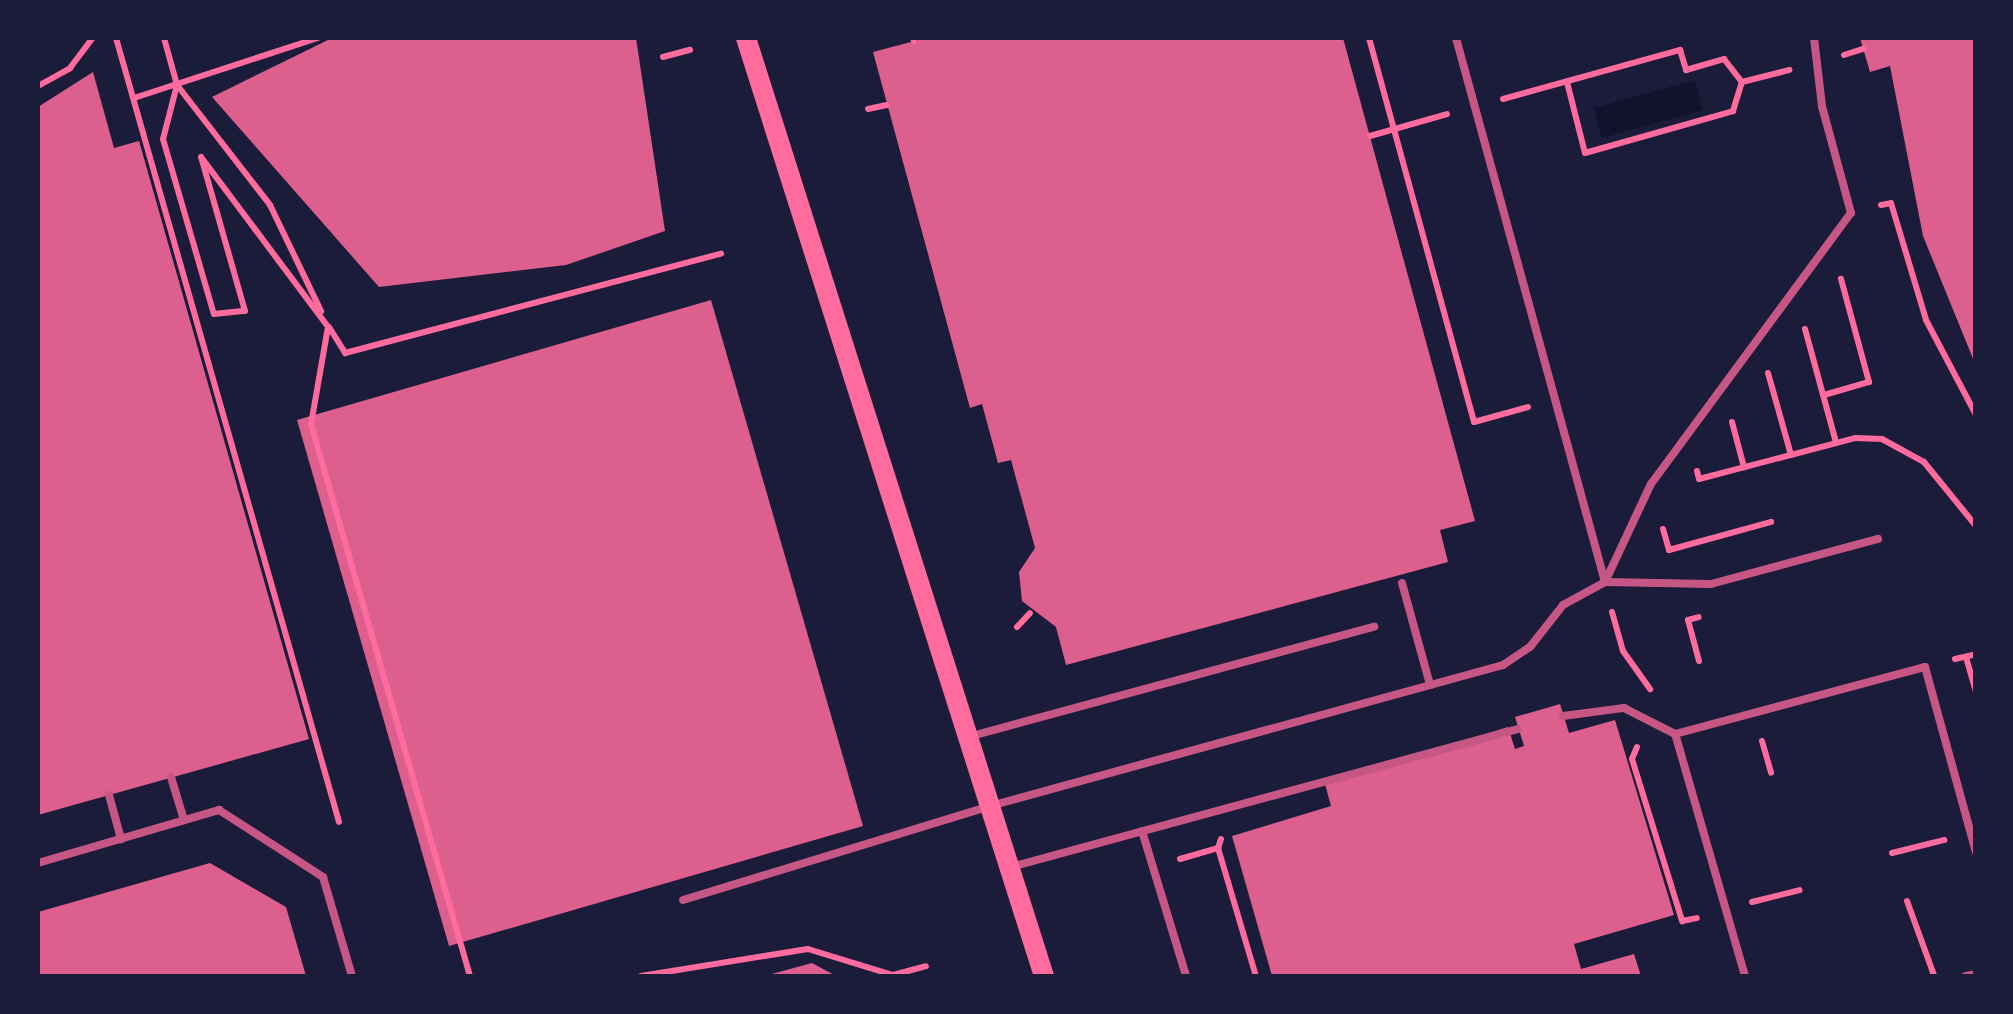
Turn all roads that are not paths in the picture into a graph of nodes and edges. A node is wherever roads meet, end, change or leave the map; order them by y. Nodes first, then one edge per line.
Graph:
1 (746, 38) edge
2 (1456, 38) edge
3 (1814, 38) edge
4 (1878, 538) dead end
5 (1604, 582) junction
6 (1402, 583) dead end
7 (1374, 627) dead end
8 (1430, 685) junction
9 (1564, 716) dead end
10 (1518, 729) dead end
11 (1674, 734) junction
12 (968, 737) junction
13 (172, 777) dead end
14 (109, 795) dead end
15 (990, 806) junction
16 (184, 820) junction
17 (1142, 831) junction
18 (121, 839) junction
19 (1976, 852) edge
20 (38, 863) edge
21 (1010, 867) junction
22 (682, 900) dead end
23 (1976, 974) edge
24 (352, 976) edge
25 (1044, 976) edge
26 (1186, 976) edge
27 (1745, 976) edge
28 (1966, 976) edge

1 - 12 main road
2 - 5 lane
3 - 5 lane
4 - 5 lane
5 - 8 lane
6 - 8 lane
7 - 12 lane
8 - 15 lane
9 - 11 lane
10 - 17 lane
11 - 19 lane
11 - 27 lane
12 - 15 main road
13 - 16 lane
14 - 18 lane
15 - 21 main road
15 - 22 lane
16 - 18 lane
16 - 24 lane
17 - 21 lane
17 - 26 lane
18 - 20 lane
21 - 25 main road
23 - 28 lane

